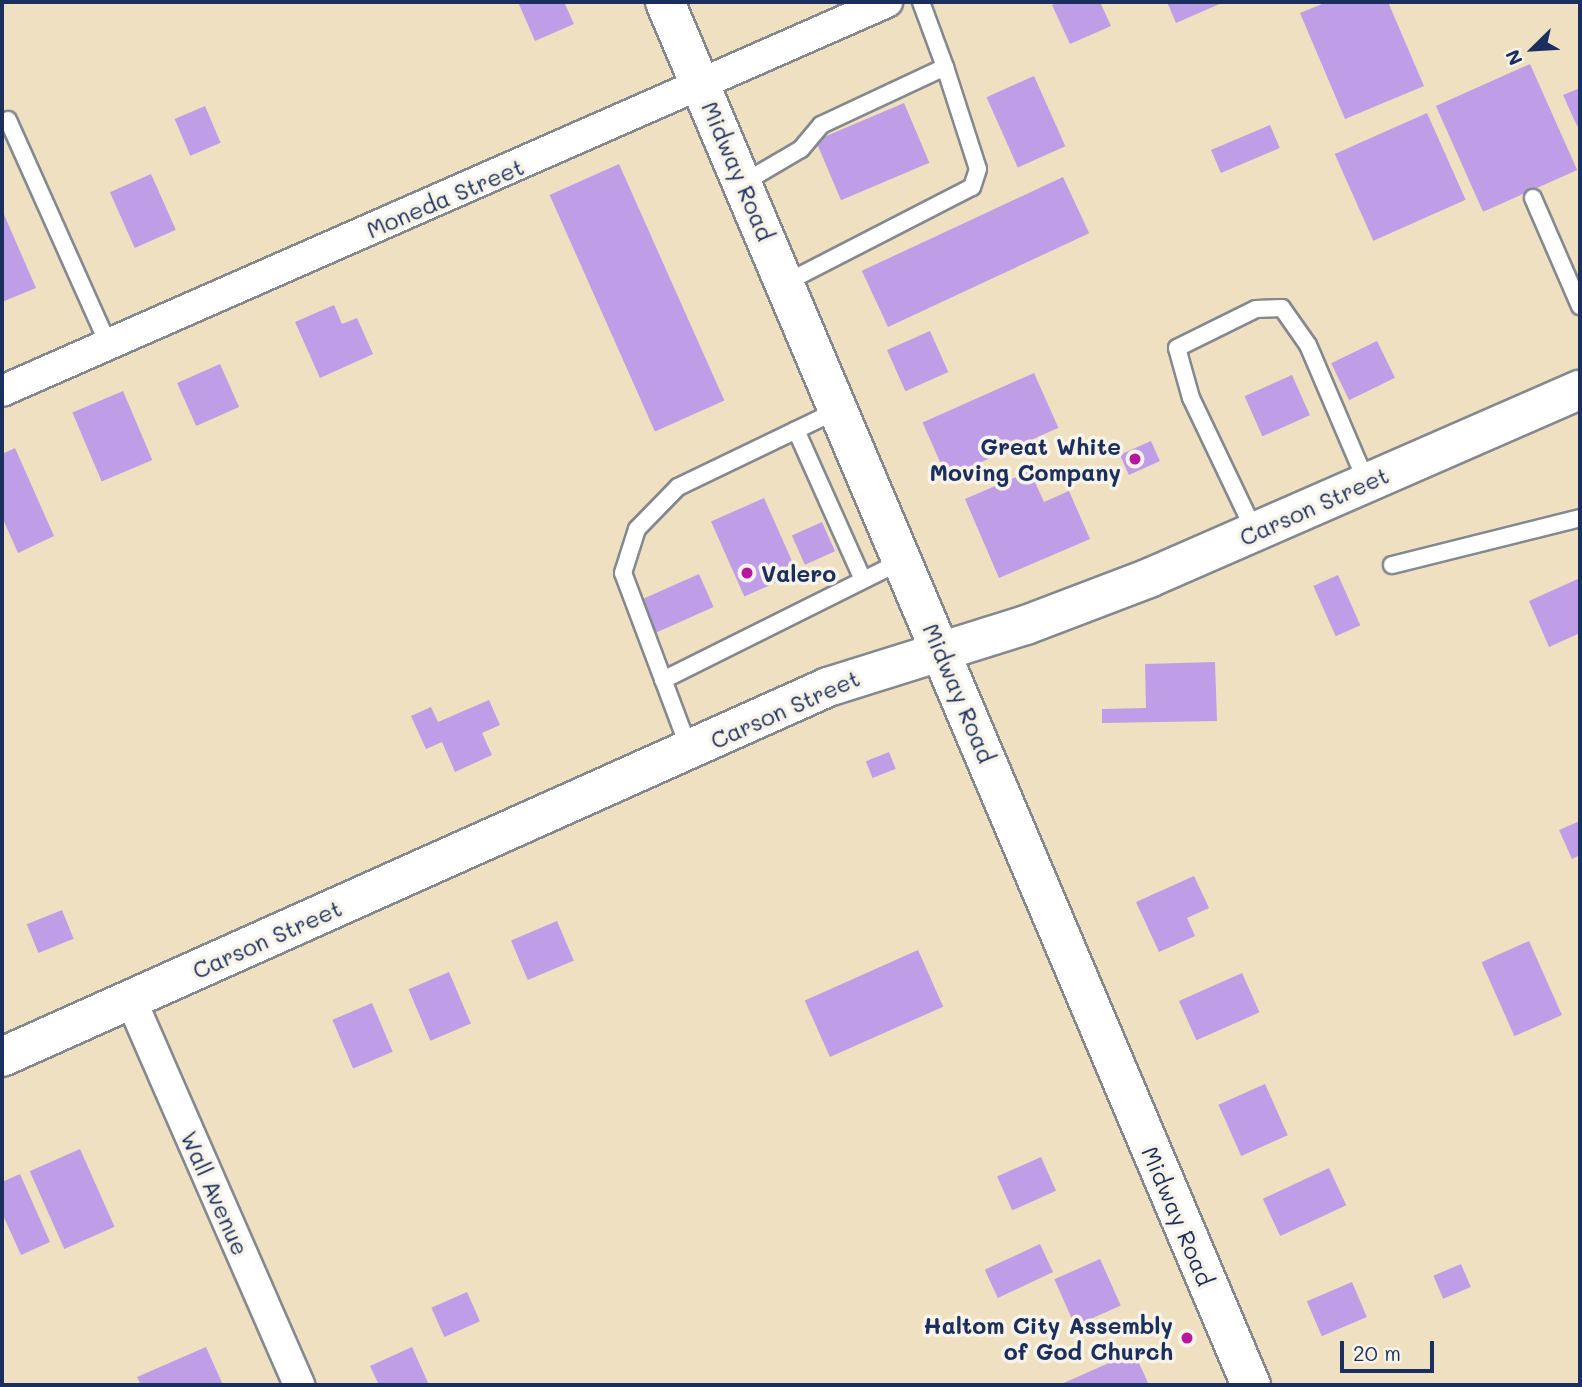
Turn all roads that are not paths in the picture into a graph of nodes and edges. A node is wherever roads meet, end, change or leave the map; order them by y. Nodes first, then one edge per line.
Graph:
1 (665, 2) edge
2 (887, 2) edge
3 (921, 2) edge
4 (945, 67) junction
5 (702, 86) junction
6 (8, 120) dead end
7 (743, 184) junction
8 (1533, 198) dead end
9 (785, 283) junction
10 (1580, 306) edge
11 (108, 344) junction
12 (2, 390) edge
13 (1580, 390) edge
14 (838, 410) junction
15 (796, 430) junction
16 (1367, 483) junction
17 (1580, 518) edge
18 (1255, 531) junction
19 (902, 561) junction
20 (1392, 565) dead end
21 (863, 580) junction
22 (940, 651) junction
23 (663, 680) junction
24 (690, 751) junction
25 (131, 1000) junction
26 (2, 1057) edge
27 (299, 1385) edge
28 (1251, 1385) edge

1 - 5 street, Midway Road
2 - 5 street, Moneda Street
3 - 4 lane
4 - 7 lane
4 - 9 lane
5 - 7 street, Midway Road
5 - 11 street, Moneda Street
6 - 11 lane
7 - 9 street, Midway Road
8 - 10 lane
9 - 14 street, Midway Road
11 - 12 street, Moneda Street
13 - 16 street, Carson Street
14 - 15 lane
14 - 19 street, Midway Road
15 - 21 lane
15 - 23 lane
16 - 18 street, Carson Street
16 - 18 lane
17 - 20 lane
18 - 22 street, Carson Street
19 - 21 lane
19 - 22 street, Midway Road
21 - 23 lane
22 - 24 street, Carson Street
22 - 28 street, Midway Road
23 - 24 lane
24 - 25 street, Carson Street
25 - 26 street, Carson Street
25 - 27 street, Wall Avenue

